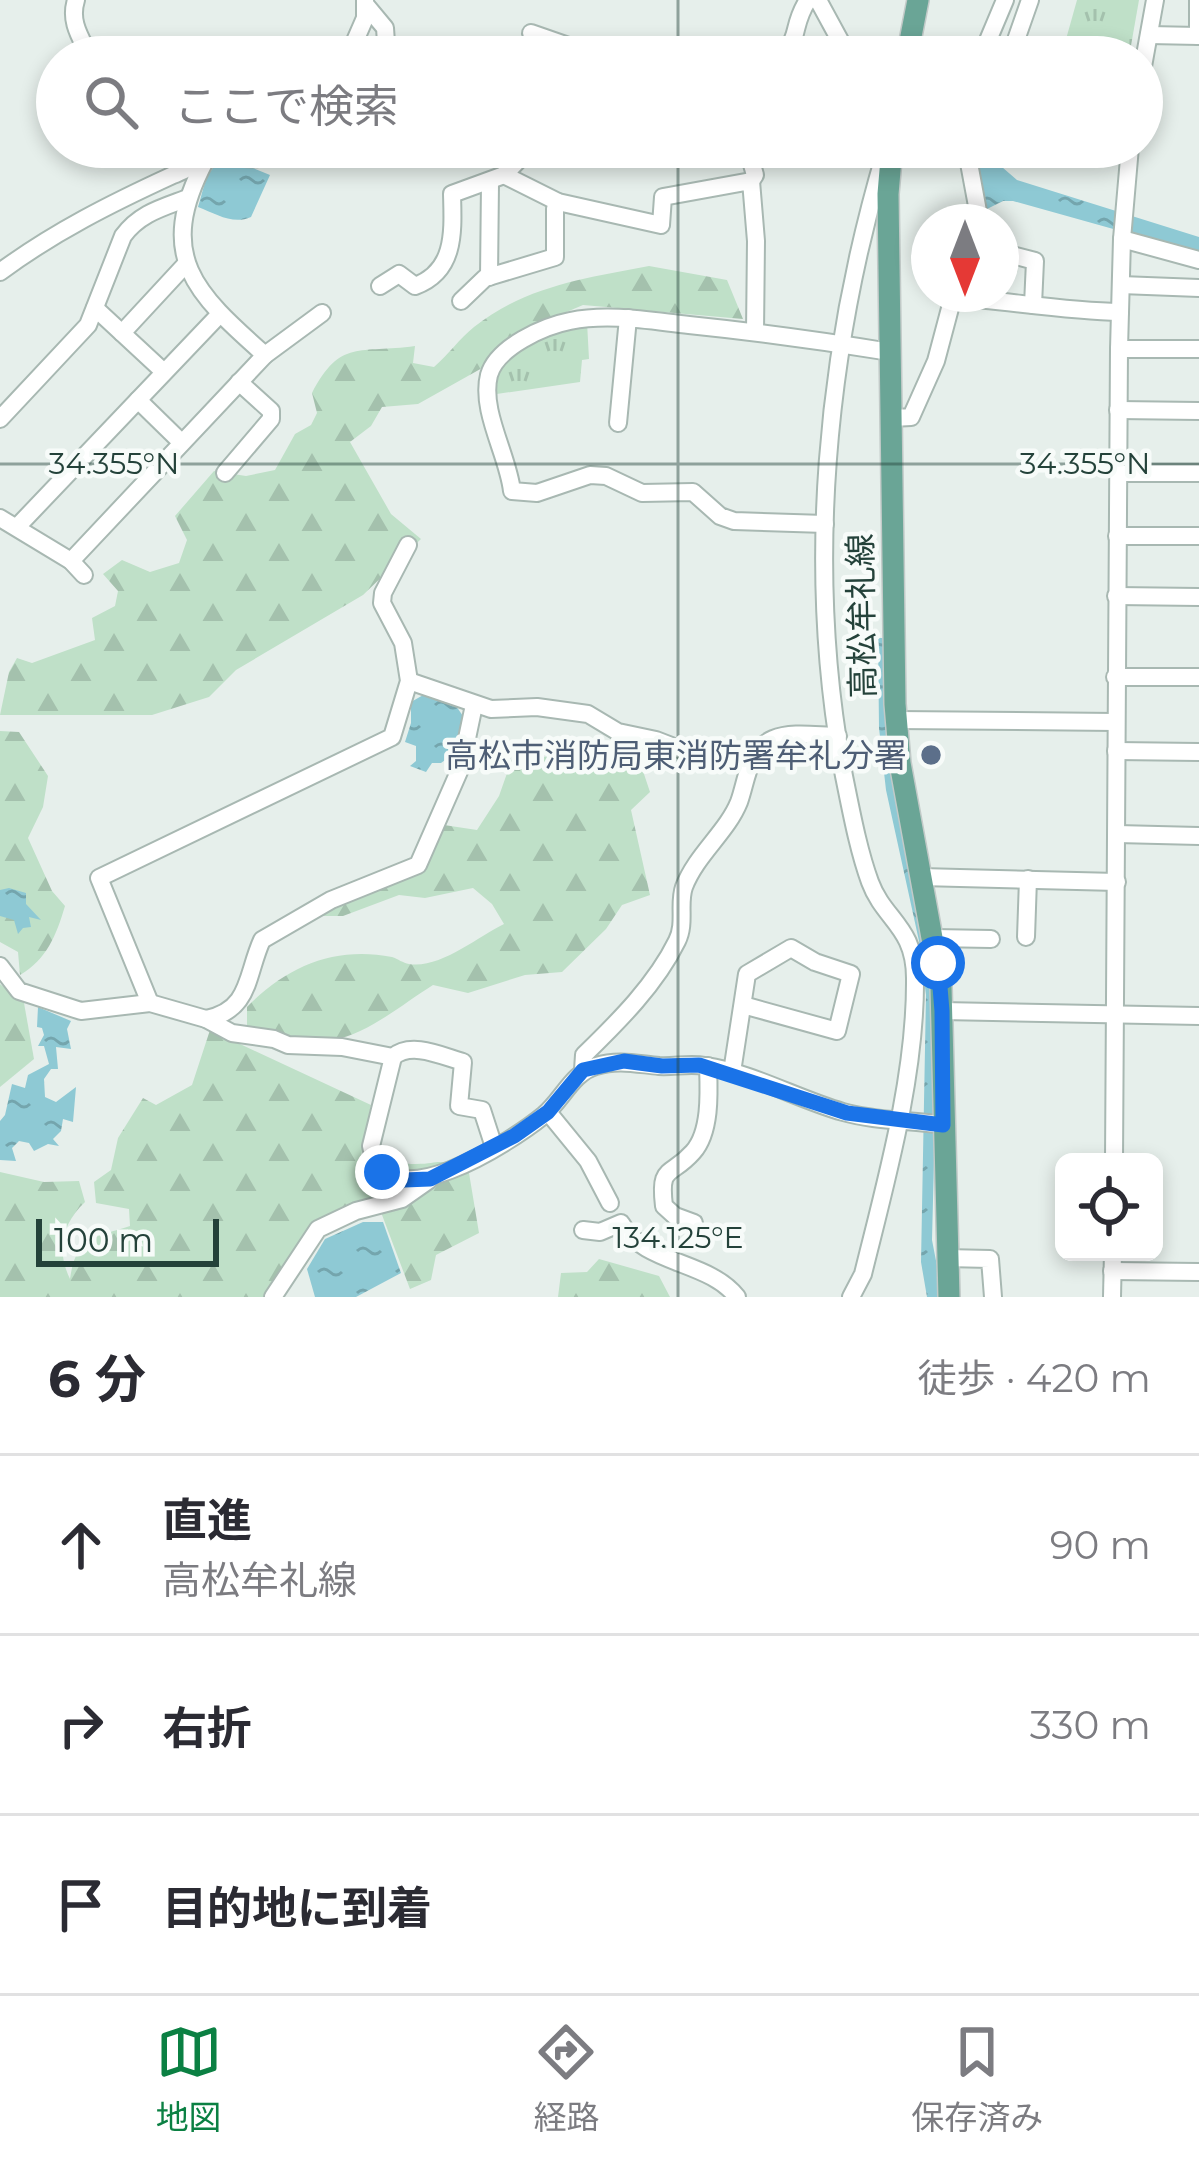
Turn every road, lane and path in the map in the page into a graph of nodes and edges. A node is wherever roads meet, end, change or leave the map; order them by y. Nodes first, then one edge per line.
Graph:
1 (76, 0) edge
2 (808, 0) edge
3 (818, 0) edge
4 (918, 0) edge
5 (1005, 0) edge
6 (1030, 0) edge
7 (1156, 0) edge
8 (1198, 0) edge
9 (365, 2) edge
10 (531, 33) dead end
11 (1149, 35) joint
12 (78, 36) edge
13 (357, 36) edge
14 (386, 36) edge
15 (540, 36) edge
16 (795, 36) edge
17 (838, 36) edge
18 (911, 36) edge
19 (990, 36) edge
20 (1017, 36) edge
21 (1199, 36) edge
22 (191, 168) edge
23 (196, 168) edge
24 (509, 168) edge
25 (753, 168) edge
26 (882, 168) edge
27 (890, 168) edge
28 (970, 168) edge
29 (1128, 168) edge
30 (497, 179) junction
31 (751, 181) junction
32 (185, 199) junction
33 (558, 202) junction
34 (977, 204) edge
35 (1122, 236) junction
36 (1019, 256) edge
37 (1199, 260) edge
38 (185, 265) junction
39 (0, 272) edge
40 (489, 277) junction
41 (1121, 285) junction
42 (380, 286) dead end
43 (1199, 288) edge
44 (461, 301) dead end
45 (1033, 305) junction
46 (95, 308) junction
47 (1120, 312) junction
48 (322, 313) dead end
49 (220, 314) junction
50 (628, 318) junction
51 (755, 332) junction
52 (122, 333) junction
53 (839, 344) junction
54 (1119, 349) junction
55 (1199, 349) edge
56 (890, 352) junction
57 (266, 355) junction
58 (164, 372) junction
59 (239, 382) junction
60 (138, 400) junction
61 (1118, 410) junction
62 (1199, 411) edge
63 (892, 418) junction
64 (0, 419) edge
65 (618, 423) dead end
66 (181, 442) junction
67 (225, 473) dead end
68 (1118, 473) junction
69 (1199, 473) edge
70 (8, 523) edge
71 (825, 524) junction
72 (1117, 536) junction
73 (1199, 536) edge
74 (408, 545) dead end
75 (71, 561) junction
76 (84, 575) dead end
77 (1116, 596) junction
78 (1199, 597) edge
79 (1115, 677) junction
80 (1199, 677) edge
81 (409, 681) junction
82 (474, 704) junction
83 (896, 720) junction
84 (1116, 722) junction
85 (838, 736) junction
86 (758, 751) junction
87 (1116, 751) junction
88 (1199, 752) edge
89 (1117, 834) junction
90 (1199, 836) edge
91 (921, 877) junction
92 (1028, 879) junction
93 (1117, 882) junction
94 (1026, 937) dead end
95 (934, 938) junction
96 (991, 940) dead end
97 (0, 966) edge
98 (149, 1003) junction
99 (743, 1004) junction
100 (942, 1011) junction
101 (1116, 1015) junction
102 (1199, 1016) edge
103 (206, 1019) junction
104 (393, 1057) junction
105 (708, 1066) junction
106 (583, 1070) junction
107 (732, 1072) junction
108 (548, 1112) junction
109 (901, 1119) junction
110 (943, 1125) junction
111 (494, 1147) junction
112 (1114, 1153) edge
113 (430, 1179) junction
114 (610, 1203) dead end
115 (694, 1223) dead end
116 (583, 1230) dead end
117 (946, 1258) junction
118 (1113, 1261) edge
119 (1112, 1271) junction
120 (1199, 1272) edge
121 (273, 1297) edge
122 (737, 1297) edge
123 (851, 1297) edge
124 (949, 1297) edge
125 (993, 1297) edge
126 (1112, 1297) edge

1 - 12 street
2 - 16 street
3 - 17 street
4 - 18 main road
5 - 19 street
6 - 20 street
7 - 11 street
8 - 21 street
9 - 13 street
9 - 14 street
10 - 15 street
11 - 21 street
22 - 39 street
23 - 32 street
24 - 30 street
25 - 31 street
26 - 53 street
27 - 56 main road, 高松牟礼線
28 - 34 street
29 - 35 street
30 - 33 street
30 - 40 street
30 - 42 street
31 - 33 street
31 - 51 street
32 - 38 street
32 - 46 street
33 - 40 street
35 - 37 street
35 - 41 street
36 - 45 street
38 - 49 street
38 - 52 street
40 - 44 street
41 - 43 street
41 - 47 street
45 - 47 street
45 - 63 street
46 - 52 street
46 - 64 street
47 - 54 street
48 - 57 street
49 - 57 street
49 - 58 street
50 - 51 street
50 - 65 street
50 - 71 street
51 - 53 street
52 - 58 street
53 - 56 street
53 - 71 street
54 - 55 street
54 - 61 street
56 - 63 main road, 高松牟礼線
57 - 59 street
58 - 60 street
59 - 66 street
59 - 67 street
60 - 66 street
60 - 70 street
61 - 62 street
61 - 68 street
63 - 83 main road, 高松牟礼線
66 - 75 street
68 - 69 street
68 - 72 street
70 - 75 street
71 - 85 street
72 - 73 street
72 - 77 street
74 - 81 street
75 - 76 street
77 - 78 street
77 - 79 street
79 - 80 street
79 - 84 street
81 - 82 street
81 - 98 street
82 - 86 street
82 - 103 street
83 - 84 street
83 - 91 main road, 高松牟礼線
84 - 87 street
85 - 86 street
85 - 109 street
86 - 106 street
87 - 88 street
87 - 89 street
89 - 90 street
89 - 93 street
91 - 92 street
91 - 95 main road, 高松牟礼線
92 - 93 street
92 - 94 street
93 - 101 street
95 - 96 street
95 - 100 main road, 高松牟礼線
97 - 98 street
98 - 103 street
99 - 99 street
99 - 107 street
100 - 101 street
100 - 110 main road, 高松牟礼線
101 - 102 street
101 - 112 street
103 - 104 street
104 - 111 street
104 - 113 street
105 - 106 street
105 - 107 street
105 - 115 street
106 - 108 street
107 - 109 street
108 - 111 street
108 - 114 street
109 - 110 street
109 - 123 street
110 - 117 main road, 高松牟礼線
111 - 113 street
113 - 121 street
116 - 122 street
117 - 124 main road, 高松牟礼線
117 - 125 street
118 - 119 street
119 - 120 street
119 - 126 street

